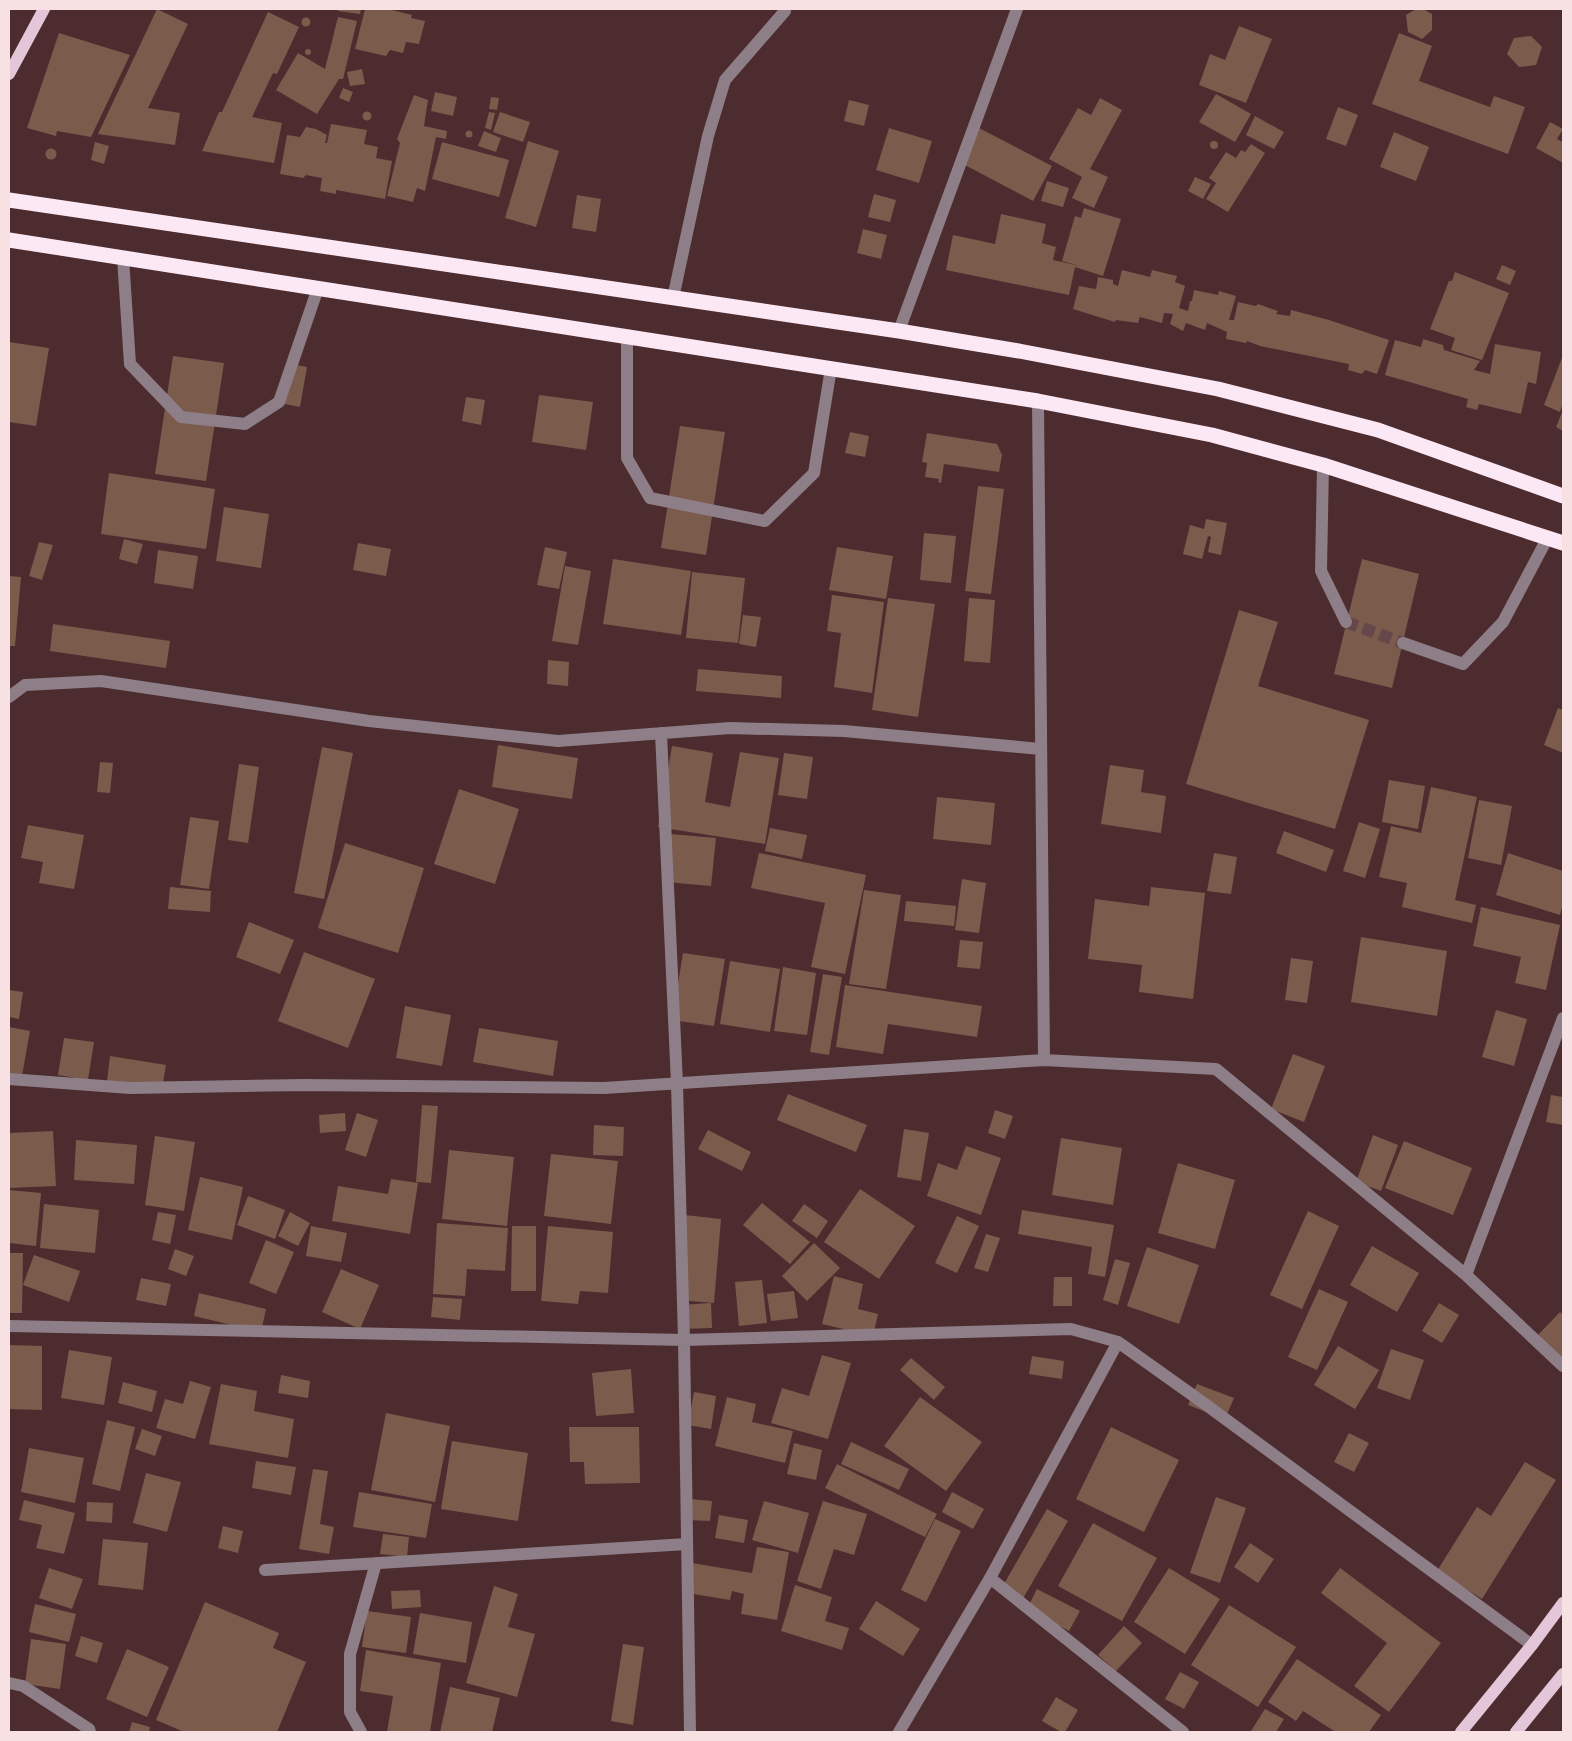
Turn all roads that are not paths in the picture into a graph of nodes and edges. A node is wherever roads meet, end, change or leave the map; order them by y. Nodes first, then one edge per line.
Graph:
1 (44, 9) edge
2 (1017, 9) edge
3 (785, 11) dead end
4 (9, 74) edge
5 (9, 200) edge
6 (9, 240) edge
7 (122, 258) junction
8 (318, 288) junction
9 (673, 298) junction
10 (899, 331) junction
11 (627, 336) junction
12 (831, 368) junction
13 (1038, 402) junction
14 (1323, 465) junction
15 (1563, 496) edge
16 (1548, 537) junction
17 (1563, 543) edge
18 (1346, 622) tunnel mouth
19 (1402, 643) tunnel mouth
20 (9, 697) edge
21 (661, 733) junction
22 (1041, 750) junction
23 (1563, 1018) edge
24 (1044, 1060) junction
25 (9, 1079) edge
26 (677, 1084) junction
27 (1466, 1275) junction
28 (9, 1326) edge
29 (684, 1340) junction
30 (1118, 1342) junction
31 (1563, 1366) edge
32 (687, 1544) junction
33 (376, 1563) junction
34 (265, 1570) dead end
35 (990, 1578) junction
36 (1563, 1603) edge
37 (1532, 1645) junction
38 (1563, 1674) edge
39 (9, 1683) edge
40 (90, 1732) edge
41 (361, 1732) edge
42 (690, 1732) edge
43 (899, 1732) edge
44 (1183, 1732) edge
45 (1461, 1732) edge
46 (1516, 1732) edge

1 - 4 main road
2 - 10 street
3 - 9 street
5 - 9 highway
6 - 7 highway
7 - 8 highway
7 - 8 street
8 - 11 highway
9 - 10 highway
10 - 15 highway
11 - 12 highway
11 - 12 street
12 - 13 highway
13 - 14 highway
13 - 22 street
14 - 16 highway
14 - 18 street
16 - 17 highway
16 - 19 street
20 - 21 street
21 - 22 street
21 - 26 street
22 - 24 street
23 - 27 street
24 - 26 street
24 - 27 street
25 - 26 street
26 - 29 street
27 - 31 street
28 - 29 street
29 - 30 street
29 - 32 street
30 - 35 street
30 - 37 street
32 - 33 street
32 - 42 street
33 - 34 street
33 - 41 street
35 - 43 street
35 - 44 street
36 - 37 main road
37 - 45 main road
38 - 46 main road
39 - 40 street

